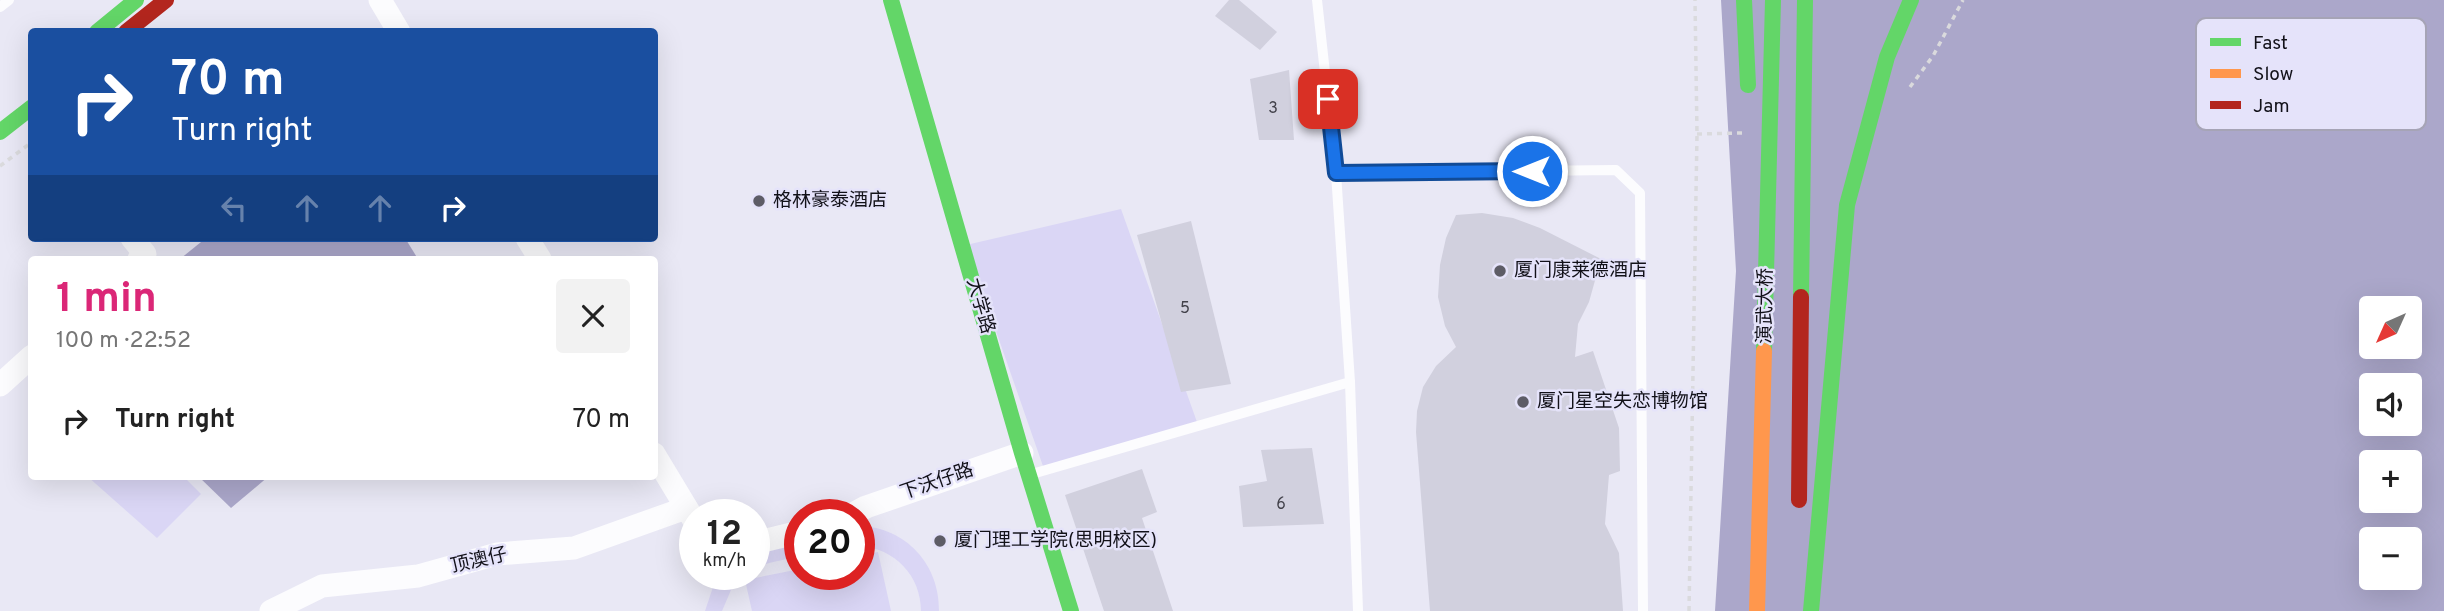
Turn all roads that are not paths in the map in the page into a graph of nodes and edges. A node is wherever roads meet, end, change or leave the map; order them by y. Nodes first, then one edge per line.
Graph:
1 (9, 0) edge
2 (136, 0) edge
3 (166, 0) edge
4 (380, 0) edge
5 (891, 0) edge
6 (1317, 0) edge
7 (1744, 0) edge
8 (1773, 0) edge
9 (1805, 0) edge
10 (1911, 0) edge
11 (0, 7) edge
12 (102, 28) edge
13 (131, 28) edge
14 (398, 28) edge
15 (28, 104) edge
16 (1749, 108) dead end
17 (0, 132) edge
18 (1753, 161) dead end
19 (1336, 173) junction
20 (135, 242) edge
21 (143, 256) edge
22 (1765, 335) junction
23 (28, 360) edge
24 (1350, 382) junction
25 (0, 385) edge
26 (1023, 453) junction
27 (658, 461) edge
28 (1029, 475) junction
29 (681, 499) edge
30 (875, 504) edge
31 (1799, 513) dead end
32 (679, 518) edge
33 (1799, 569) dead end
34 (271, 611) edge
35 (1071, 611) edge
36 (1358, 611) edge
37 (1643, 611) edge
38 (1757, 611) edge
39 (1799, 611) edge
40 (1811, 611) edge

1 - 11 lane
2 - 12 main road
3 - 13 main road
4 - 14 street
5 - 26 main road, 大学路
6 - 19 lane
7 - 16 main road
8 - 22 main road, 演武大桥
9 - 31 main road, 演武大桥
10 - 40 main road
15 - 17 main road
18 - 22 main road
19 - 24 lane
19 - 37 lane
20 - 21 street
22 - 38 main road, 演武大桥
23 - 25 street
24 - 28 lane
24 - 36 lane
26 - 28 main road, 大学路
26 - 30 street, 下沃仔路
27 - 29 street
28 - 35 main road, 大学路
32 - 34 street, 顶澳仔
33 - 39 main road

